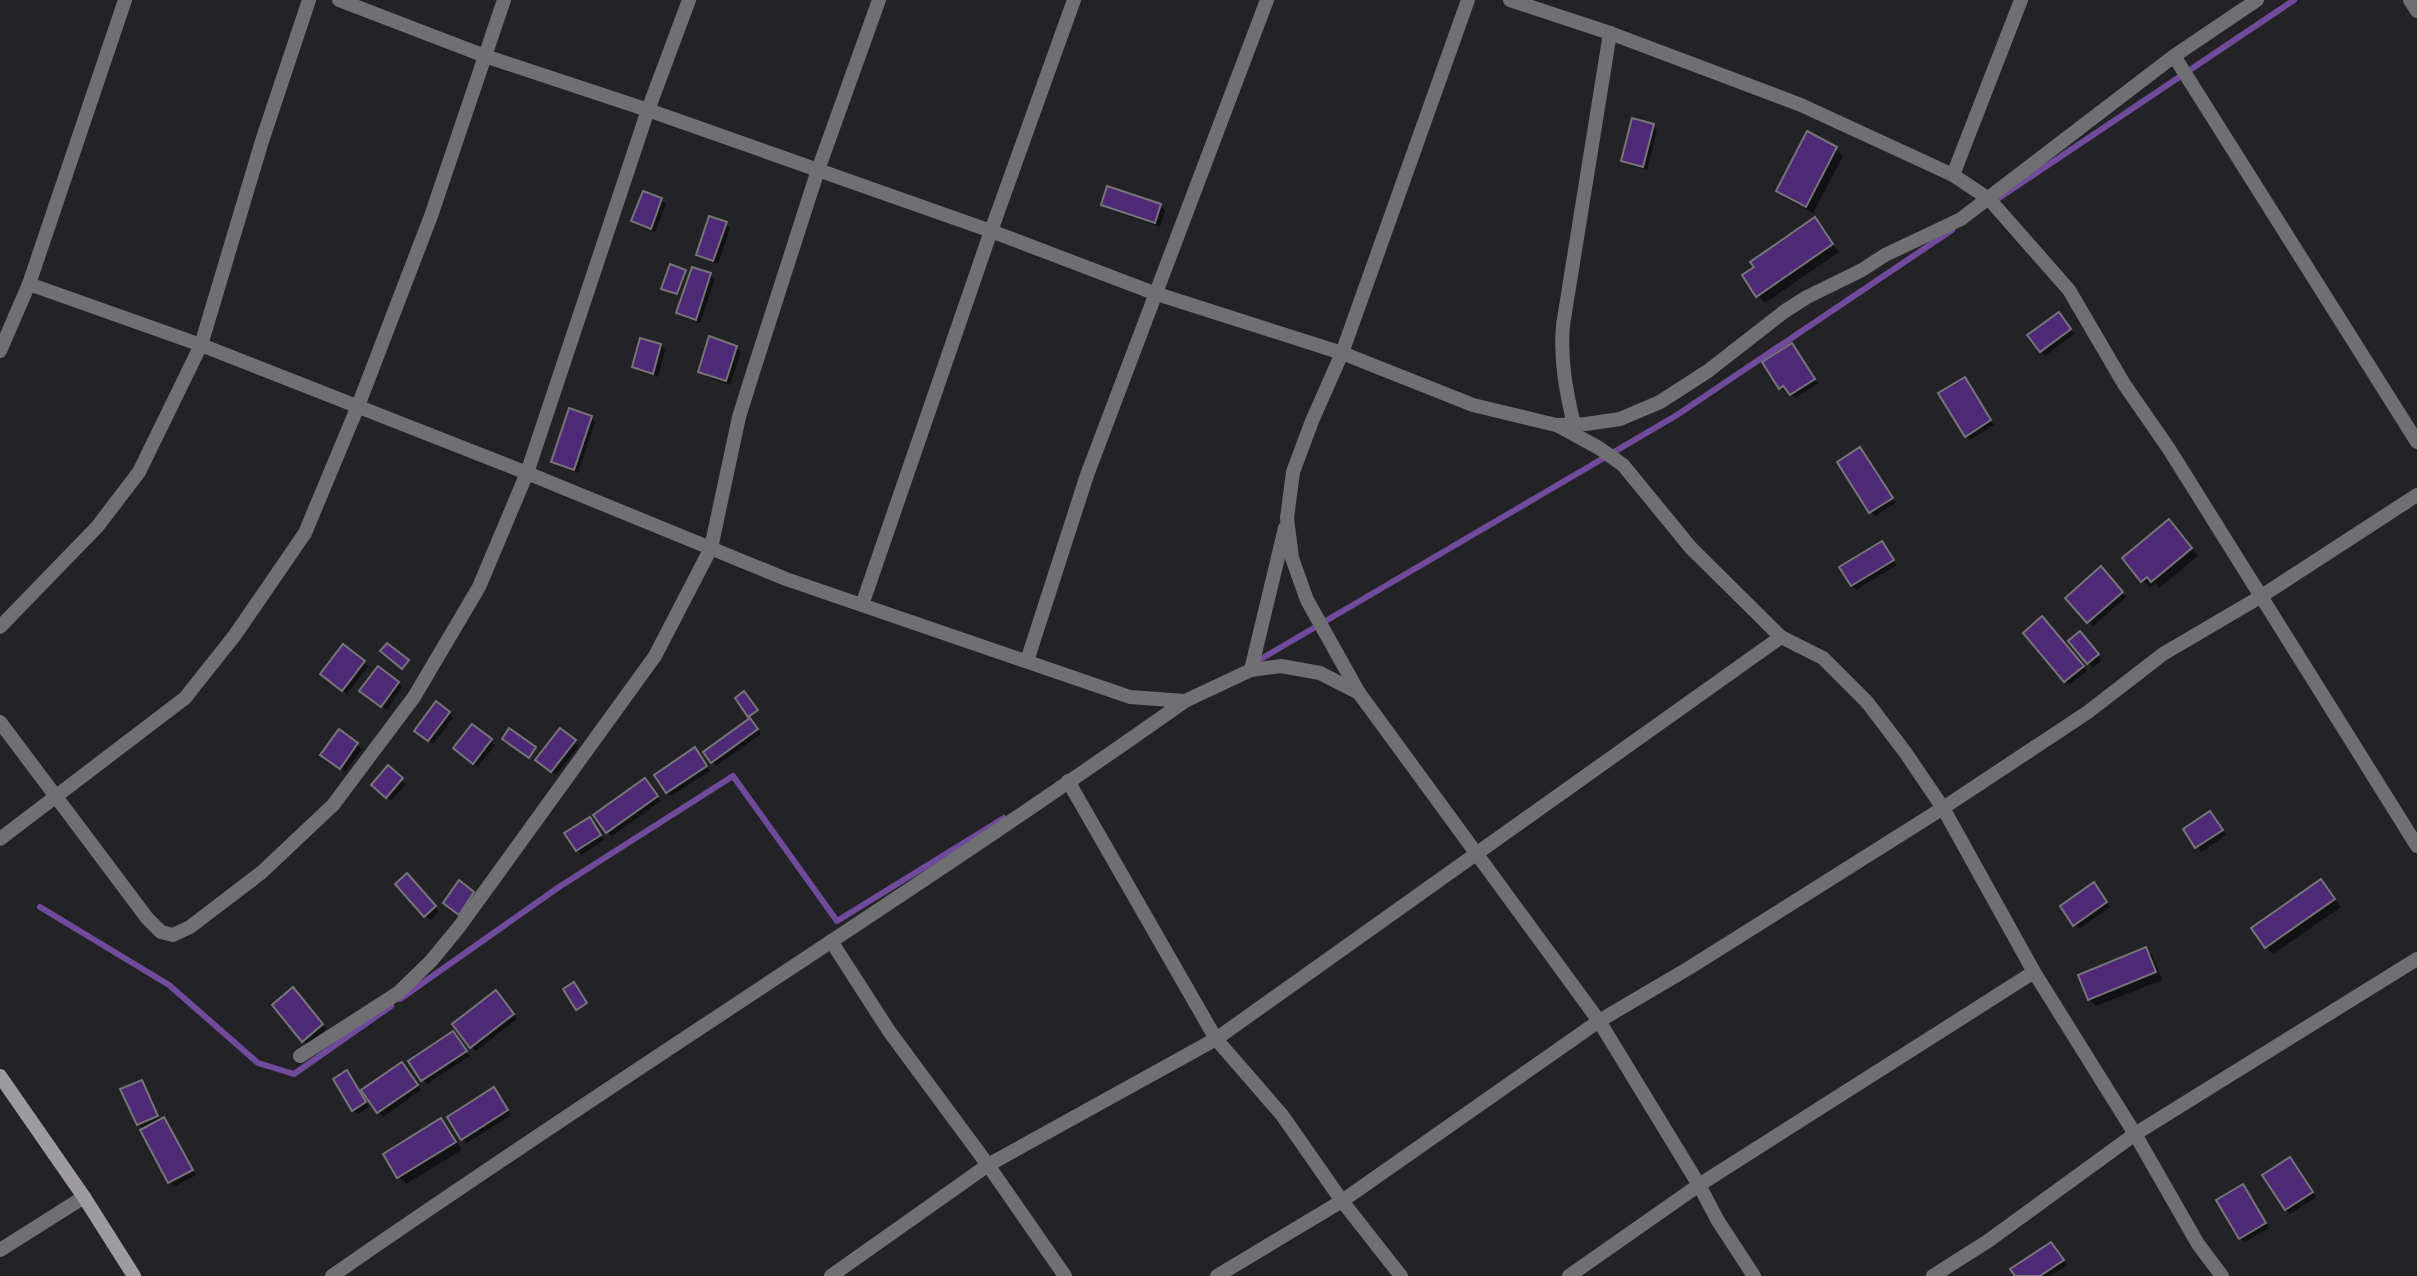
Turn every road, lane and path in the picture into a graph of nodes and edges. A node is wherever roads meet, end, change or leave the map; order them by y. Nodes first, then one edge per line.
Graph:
1 (125, 0) edge
2 (309, 0) edge
3 (339, 0) edge
4 (504, 0) edge
5 (689, 0) edge
6 (879, 0) edge
7 (1074, 0) edge
8 (1267, 0) edge
9 (1468, 0) edge
10 (1510, 0) edge
11 (2021, 0) edge
12 (2257, 0) edge
13 (2410, 0) edge
14 (2417, 11) edge
15 (1610, 33) junction
16 (485, 56) junction
17 (2174, 56) junction
18 (648, 110) junction
19 (818, 170) junction
20 (1953, 175) junction
21 (1989, 199) junction
22 (991, 231) junction
23 (29, 285) junction
24 (1154, 293) junction
25 (201, 345) junction
26 (0, 351) edge
27 (1342, 353) junction
28 (358, 406) junction
29 (1556, 425) junction
30 (1574, 425) junction
31 (2417, 442) edge
32 (527, 473) junction
33 (2417, 495) edge
34 (1287, 517) junction
35 (711, 548) junction
36 (2260, 597) junction
37 (862, 605) junction
38 (0, 627) edge
39 (1781, 637) junction
40 (1027, 661) junction
41 (1251, 670) junction
42 (1359, 693) junction
43 (1185, 701) junction
44 (0, 722) edge
45 (1068, 781) junction
46 (57, 796) junction
47 (1943, 808) junction
48 (0, 839) edge
49 (2417, 846) edge
50 (1477, 854) junction
51 (831, 941) junction
52 (2417, 959) edge
53 (2034, 972) junction
54 (1599, 1021) junction
55 (1216, 1038) junction
56 (300, 1056) dead end
57 (0, 1076) edge
58 (2135, 1134) junction
59 (988, 1164) junction
60 (1699, 1185) junction
61 (84, 1197) junction
62 (1342, 1201) junction
63 (0, 1250) edge
64 (134, 1276) edge
65 (332, 1276) edge
66 (831, 1276) edge
67 (1065, 1276) edge
68 (1217, 1276) edge
69 (1401, 1276) edge
70 (1569, 1276) edge
71 (1755, 1276) edge
72 (1933, 1276) edge
73 (2222, 1276) edge

1 - 23 street
2 - 25 street
3 - 16 street
4 - 16 street
5 - 18 street
6 - 19 street
7 - 22 street
8 - 24 street
9 - 27 street
10 - 15 street
11 - 20 street
12 - 17 street
13 - 14 street
15 - 20 street
15 - 30 street
16 - 18 street
16 - 28 street
17 - 21 street
17 - 31 street
18 - 19 street
18 - 32 street
19 - 22 street
19 - 35 street
20 - 21 street
21 - 30 street
21 - 36 street
22 - 24 street
22 - 37 street
23 - 25 street
23 - 26 street
24 - 27 street
24 - 40 street
25 - 28 street
25 - 38 street
27 - 29 street
27 - 34 street
28 - 32 street
28 - 46 street
29 - 30 street
29 - 39 street
32 - 35 street
32 - 46 street
33 - 36 street
34 - 41 street
34 - 42 street
35 - 37 street
35 - 56 street
36 - 47 street
36 - 49 street
37 - 40 street
39 - 47 street
39 - 50 street
40 - 43 street
41 - 42 street
41 - 43 street
42 - 50 street
43 - 45 street
44 - 46 street
45 - 51 street
45 - 55 street
46 - 48 street
47 - 53 street
47 - 54 street
50 - 54 street
50 - 55 street
51 - 59 street
51 - 65 street
52 - 58 street
53 - 58 street
53 - 60 street
54 - 60 street
54 - 62 street
55 - 59 street
55 - 62 street
57 - 61 main road
58 - 72 street
58 - 73 street
59 - 66 street
59 - 67 street
60 - 70 street
60 - 71 street
61 - 63 street
61 - 64 main road
62 - 68 street
62 - 69 street

